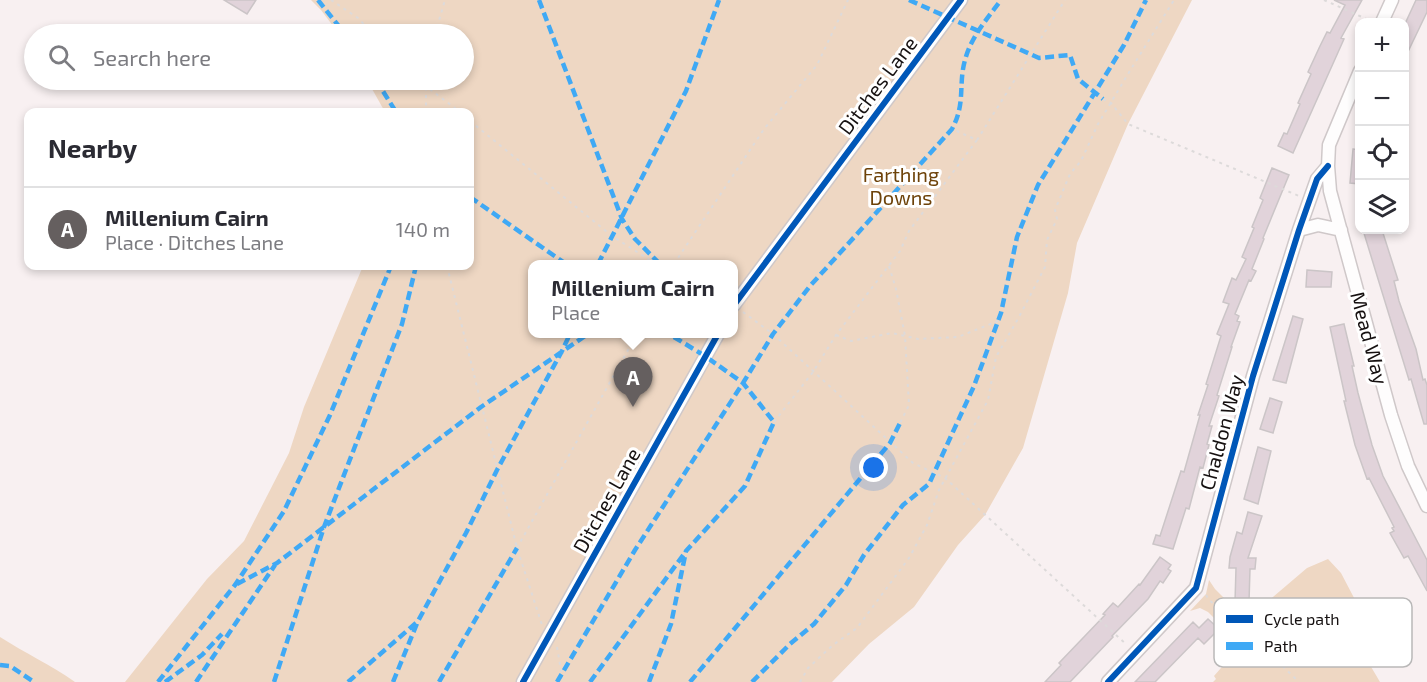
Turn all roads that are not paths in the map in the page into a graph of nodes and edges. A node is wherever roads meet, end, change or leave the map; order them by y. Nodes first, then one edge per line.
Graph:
1 (961, 0) edge
2 (1392, 0) edge
3 (1384, 18) edge
4 (1359, 72) edge
5 (1328, 166) junction
6 (1299, 230) junction
7 (1341, 230) junction
8 (738, 300) edge
9 (715, 338) edge
10 (1427, 506) edge
11 (523, 682) edge
12 (1108, 682) edge

1 - 8 street, Ditches Lane
2 - 3 street
4 - 5 street, Chaldon Way
5 - 6 street, Chaldon Way
5 - 7 street, Mead Way
6 - 7 street
6 - 12 street, Chaldon Way
7 - 10 street, Mead Way
9 - 11 street, Ditches Lane

